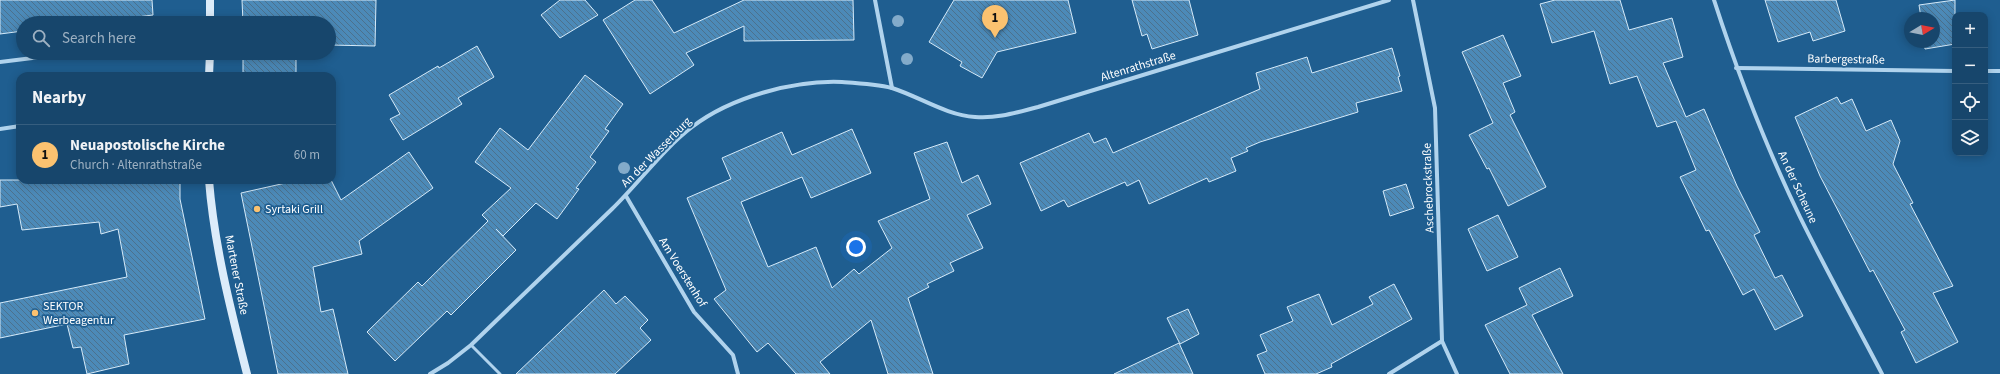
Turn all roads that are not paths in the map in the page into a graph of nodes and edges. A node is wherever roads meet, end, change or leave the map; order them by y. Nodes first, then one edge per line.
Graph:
1 (210, 0) edge
2 (875, 0) edge
3 (1389, 0) edge
4 (1413, 0) edge
5 (1714, 0) edge
6 (210, 16) edge
7 (16, 60) edge
8 (210, 60) edge
9 (0, 62) edge
10 (1736, 68) junction
11 (1952, 71) edge
12 (1988, 71) edge
13 (209, 72) edge
14 (2000, 72) edge
15 (892, 88) junction
16 (16, 127) edge
17 (0, 129) edge
18 (209, 184) edge
19 (626, 196) junction
20 (1442, 341) junction
21 (471, 345) junction
22 (247, 374) edge
23 (430, 374) edge
24 (500, 374) edge
25 (738, 374) edge
26 (1389, 374) edge
27 (1457, 374) edge
28 (1882, 374) edge

1 - 6 main road
2 - 15 street
3 - 15 street, Altenrathstraße
4 - 20 street, Aschebrockstraße
5 - 10 street, An der Scheune
7 - 9 street
8 - 13 main road
10 - 11 street, Barbergestraße
10 - 28 street, An der Scheune
12 - 14 street
15 - 19 street, An der Wasserburg
16 - 17 street
18 - 22 main road, Martener Straße
19 - 21 street, An der Wasserburg
19 - 25 street, Am Voerstenhof
20 - 26 street
20 - 27 street, Aschebrockstraße
21 - 23 street, An der Wasserburg
21 - 24 lane

